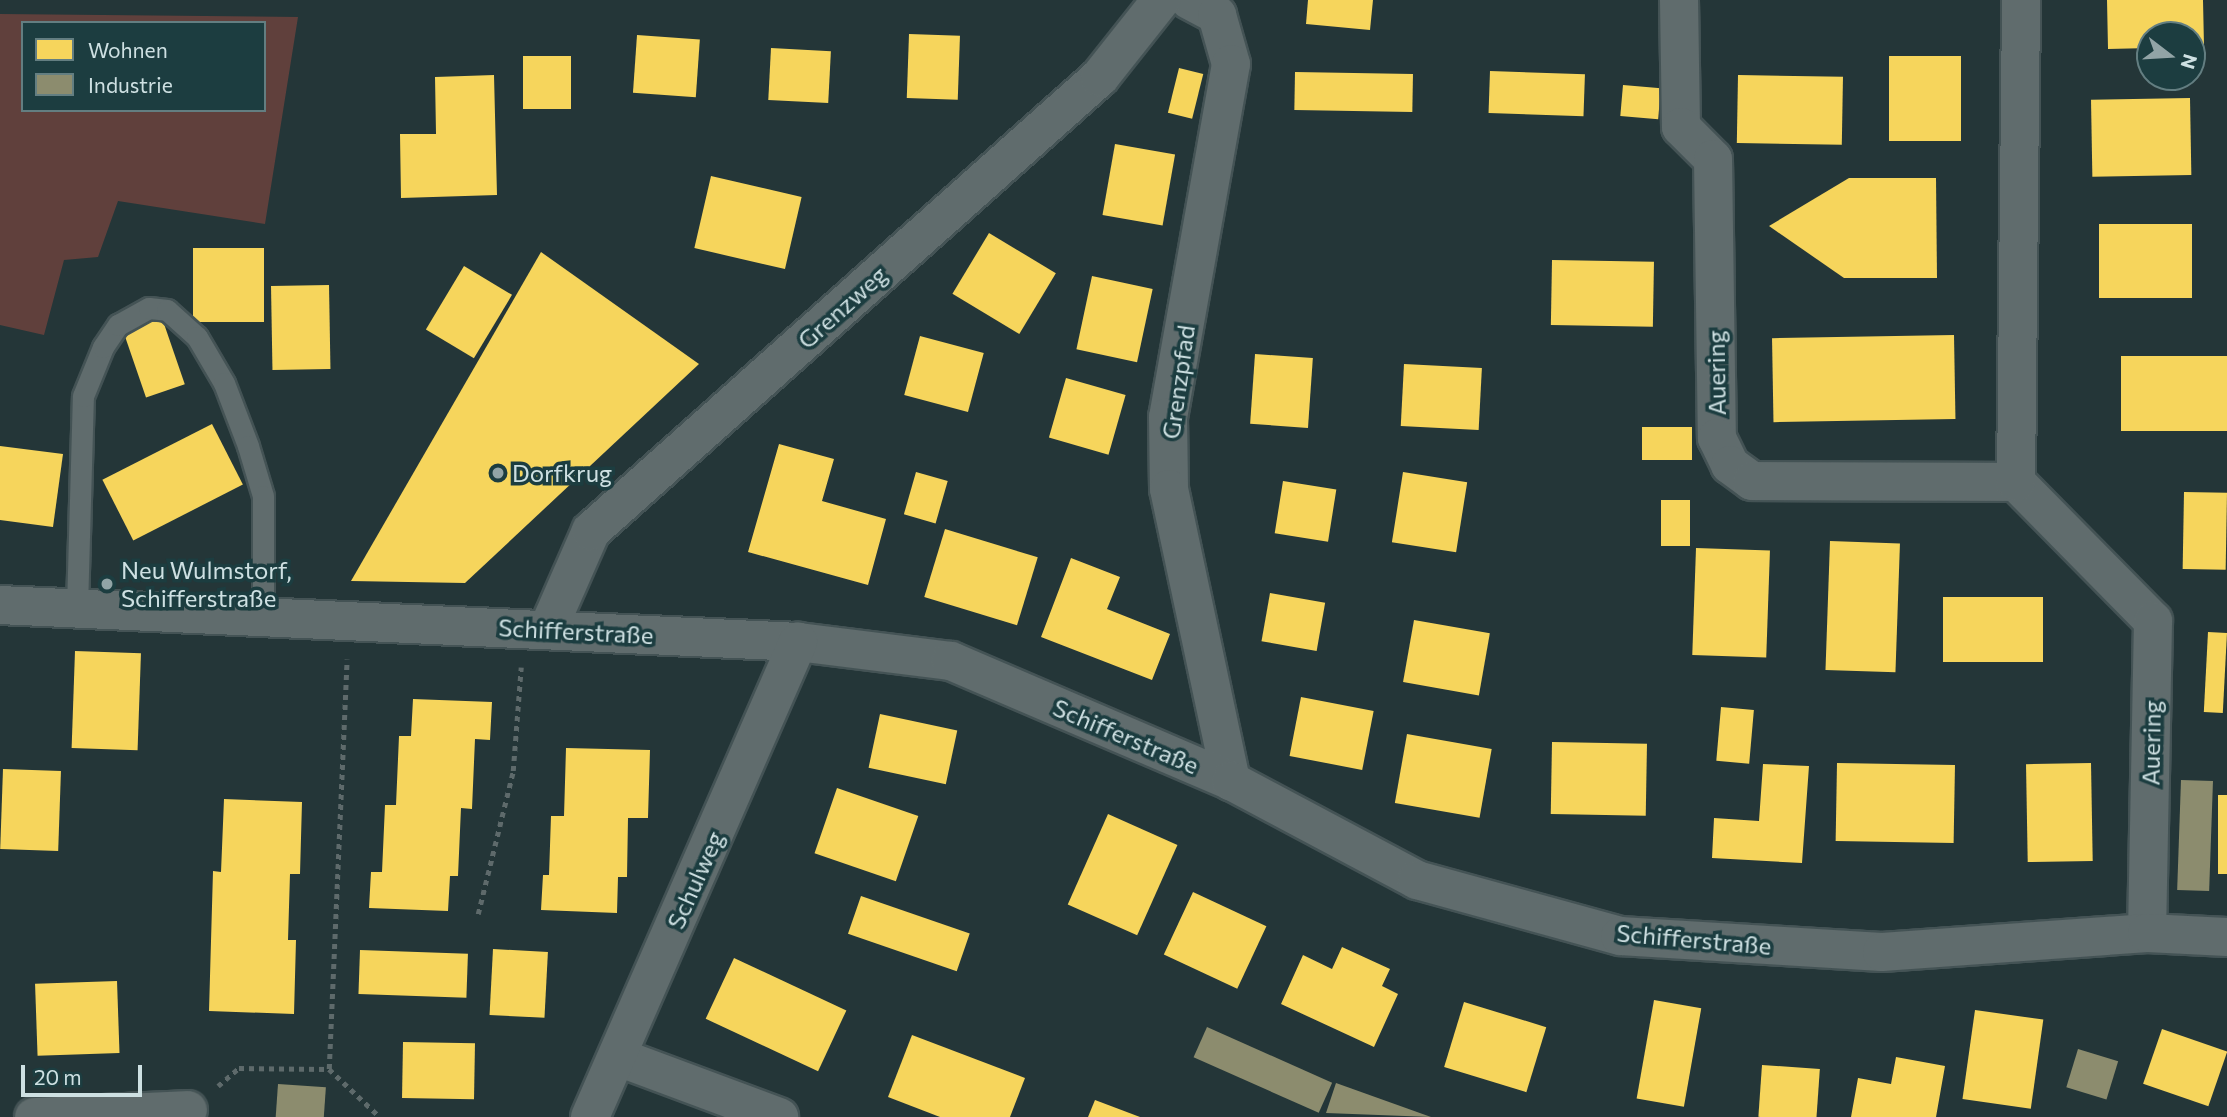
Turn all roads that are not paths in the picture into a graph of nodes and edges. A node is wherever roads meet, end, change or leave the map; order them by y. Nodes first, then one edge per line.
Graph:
1 (1161, 0) edge
2 (1189, 0) edge
3 (1679, 0) edge
4 (2021, 0) edge
5 (2016, 482) junction
6 (0, 605) edge
7 (77, 608) junction
8 (263, 617) junction
9 (536, 629) junction
10 (798, 642) junction
11 (1231, 780) junction
12 (2147, 933) junction
13 (2227, 937) edge
14 (618, 1056) junction
15 (188, 1110) road end
16 (34, 1117) edge
17 (590, 1117) edge
18 (779, 1117) edge

1 - 9 street, Grenzweg
2 - 11 street, Grenzpfad
3 - 5 street, Auering
4 - 5 street
5 - 12 street, Auering
6 - 7 street, Schifferstraße
7 - 8 street, Schifferstraße
7 - 8 lane
8 - 9 street, Schifferstraße
9 - 10 street, Schifferstraße
10 - 11 street, Schifferstraße
10 - 14 street, Schulweg
11 - 12 street, Schifferstraße
12 - 13 street, Schifferstraße
14 - 17 street, Schulweg
14 - 18 street
15 - 16 street

